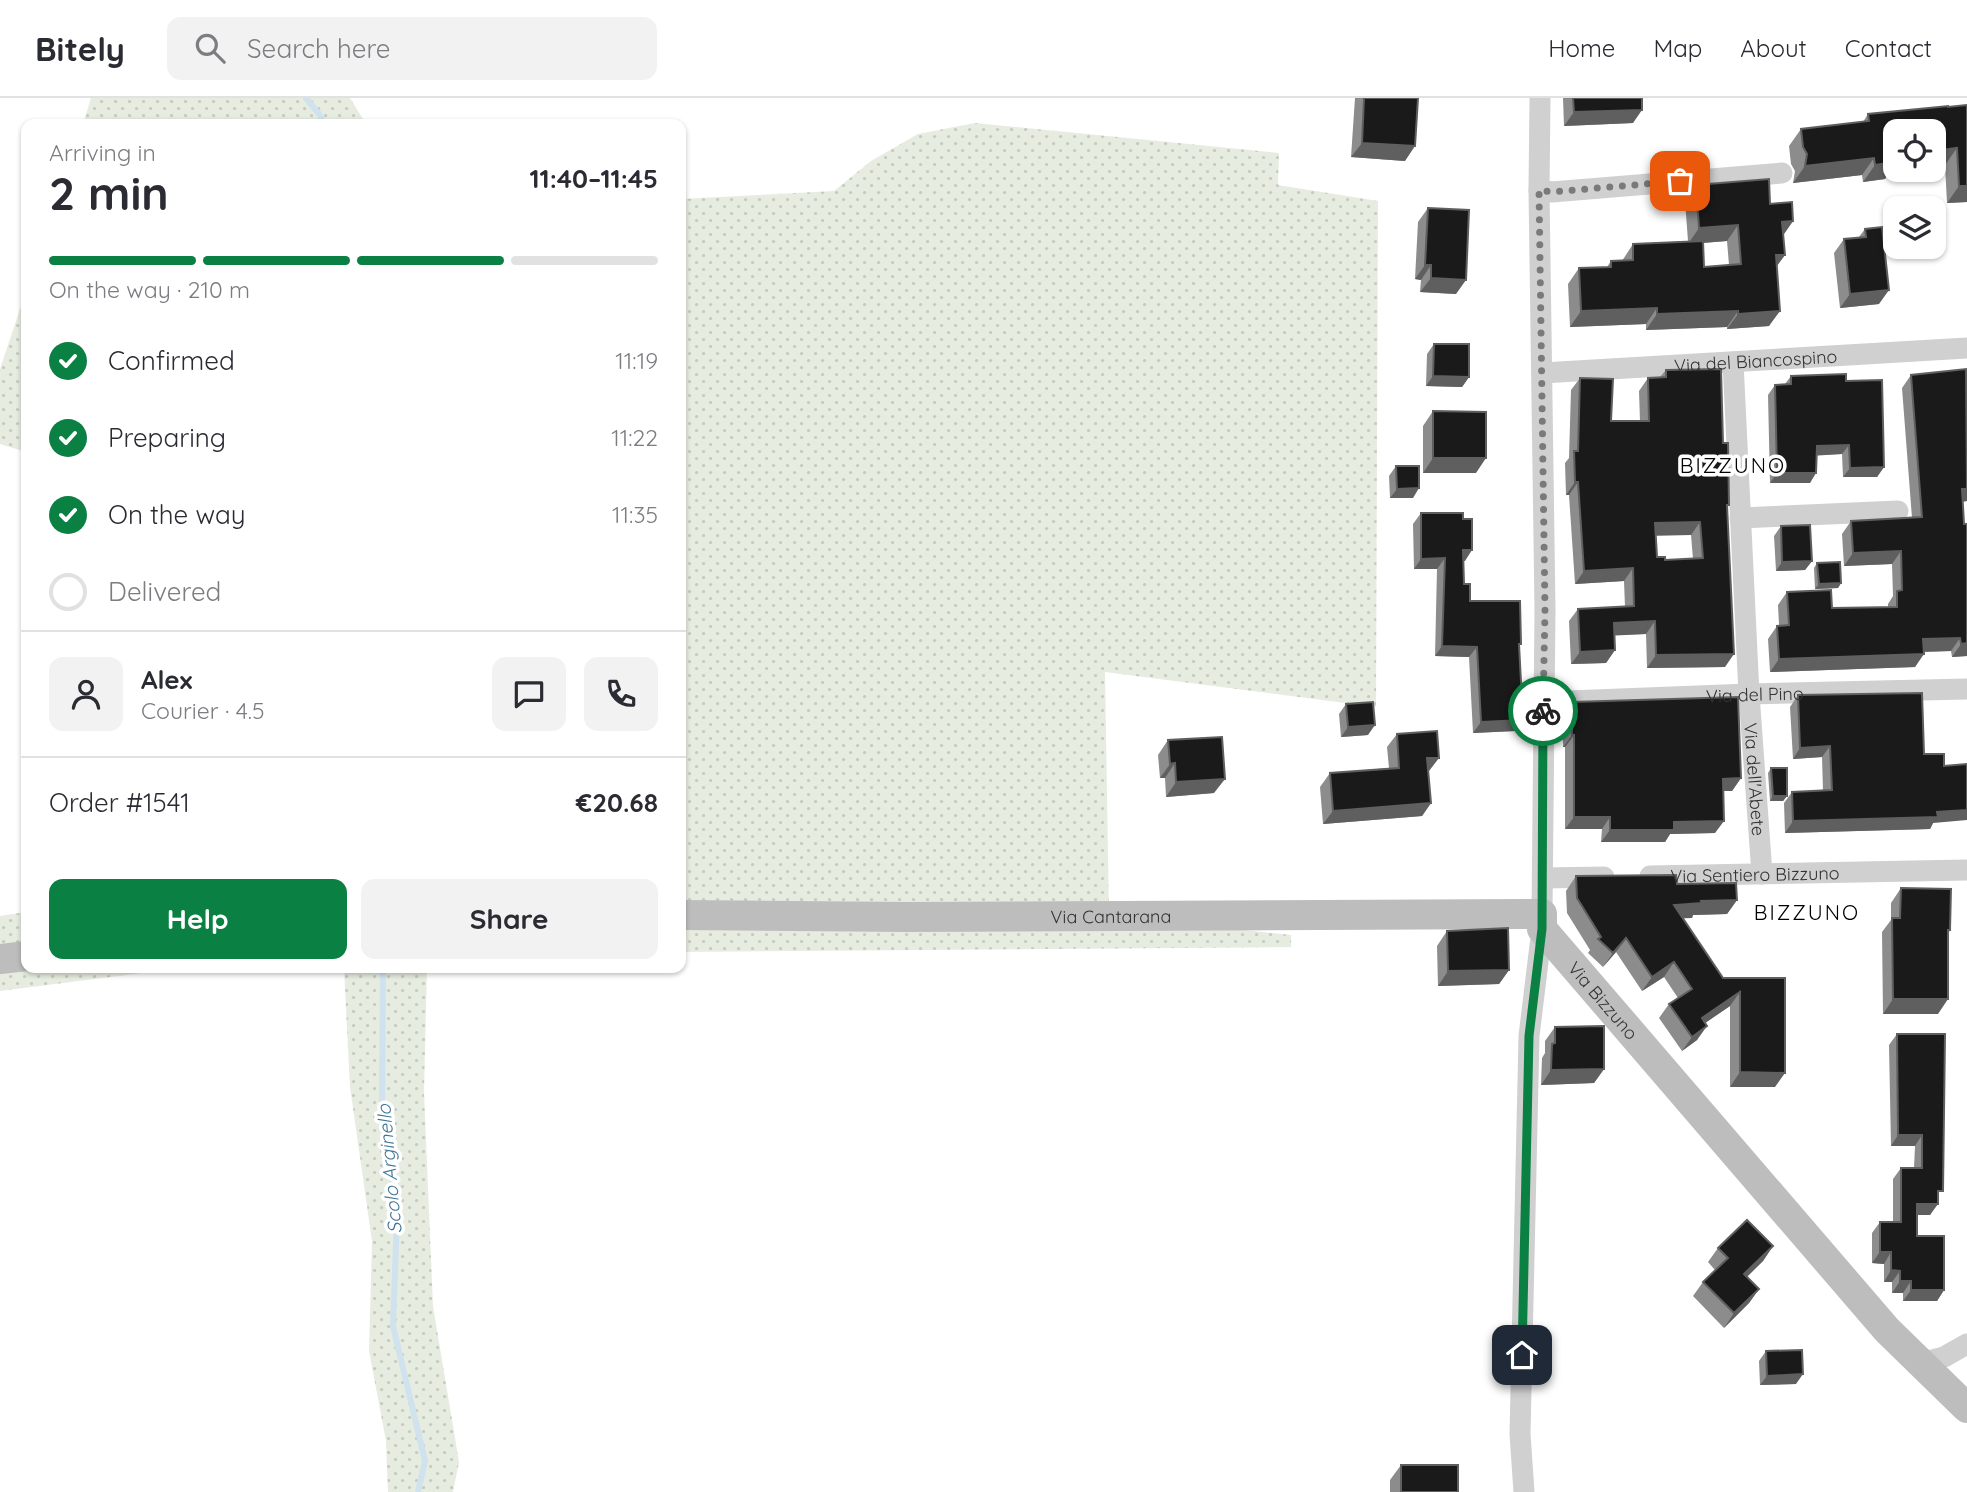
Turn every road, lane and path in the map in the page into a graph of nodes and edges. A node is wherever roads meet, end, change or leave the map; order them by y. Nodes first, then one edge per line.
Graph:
1 (1540, 98) edge
2 (1782, 173) dead end
3 (1539, 190) junction
4 (1967, 348) edge
5 (1733, 362) junction
6 (1542, 373) junction
7 (1898, 511) dead end
8 (1740, 518) junction
9 (1967, 689) edge
10 (1749, 694) junction
11 (1543, 702) junction
12 (1967, 870) edge
13 (1762, 874) junction
14 (1543, 878) junction
15 (686, 915) edge
16 (1542, 921) junction
17 (21, 957) edge
18 (0, 959) edge
19 (1967, 1344) edge
20 (1921, 1363) junction
21 (1967, 1408) edge
22 (1524, 1492) edge

1 - 3 street
2 - 3 street
3 - 6 street
4 - 5 street, Via del Biancospino
5 - 6 street, Via del Biancospino
5 - 8 street, Via dell'Abete
6 - 11 street
7 - 8 street
8 - 10 street, Via dell'Abete
9 - 10 street, Via del Pino
10 - 11 street, Via del Pino
10 - 13 street, Via dell'Abete
11 - 14 street
12 - 13 street, Via Sentiero Bizzuno
13 - 14 street, Via Sentiero Bizzuno
14 - 16 street
15 - 16 street, Via Cantarana
16 - 20 street, Via Bizzuno
16 - 22 street
17 - 18 street
19 - 20 street
20 - 21 street, Via Bizzuno

